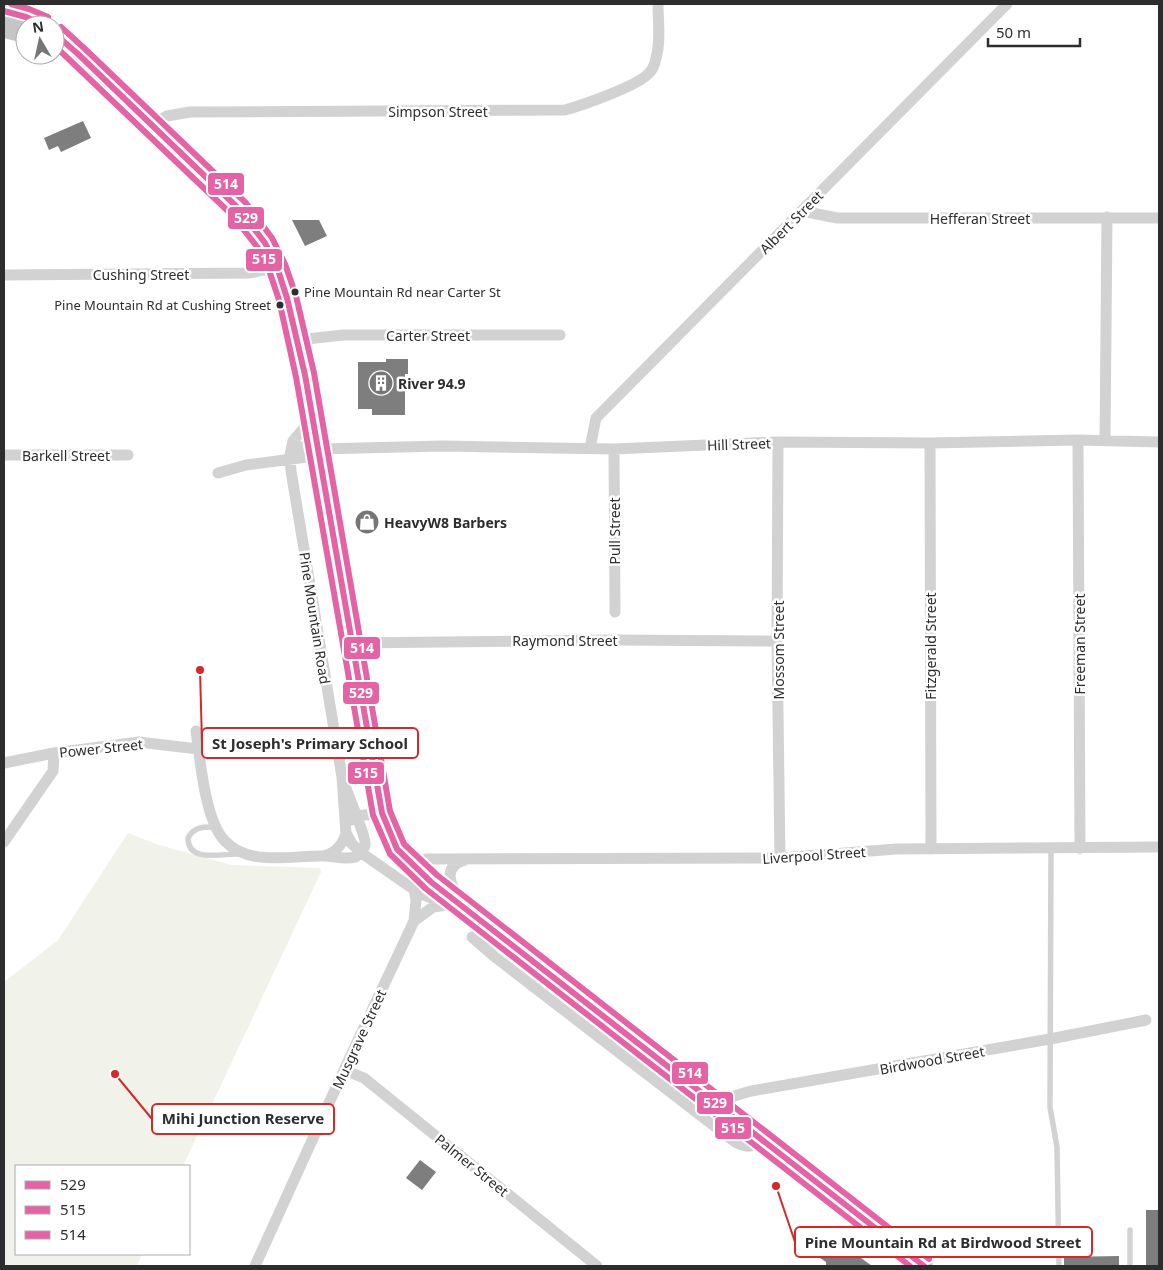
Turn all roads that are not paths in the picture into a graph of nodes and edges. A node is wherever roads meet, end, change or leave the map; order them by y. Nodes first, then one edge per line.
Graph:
1 (658, 4) edge
2 (1007, 4) edge
3 (4, 11) edge
4 (17, 15) edge
5 (65, 43) edge
6 (65, 47) edge
7 (73, 50) junction
8 (151, 126) junction
9 (802, 211) junction
10 (1107, 218) junction
11 (1159, 218) edge
12 (277, 267) junction
13 (4, 275) edge
14 (560, 335) dead end
15 (298, 340) junction
16 (313, 417) junction
17 (1078, 440) junction
18 (1105, 441) junction
19 (778, 442) junction
20 (1159, 442) edge
21 (930, 443) junction
22 (590, 448) junction
23 (319, 449) junction
24 (614, 449) junction
25 (4, 455) edge
26 (128, 455) dead end
27 (290, 458) junction
28 (218, 473) dead end
29 (614, 612) dead end
30 (777, 641) junction
31 (353, 642) junction
32 (196, 731) dead end
33 (198, 749) junction
34 (54, 753) junction
35 (4, 763) edge
36 (342, 777) junction
37 (382, 813) junction
38 (356, 816) junction
39 (216, 827) junction
40 (345, 830) junction
41 (4, 842) edge
42 (1159, 847) edge
43 (1051, 848) junction
44 (931, 849) junction
45 (1080, 849) junction
46 (361, 852) junction
47 (246, 854) junction
48 (324, 856) junction
49 (780, 858) junction
50 (426, 859) dead end
51 (469, 860) junction
52 (414, 889) junction
53 (447, 905) junction
54 (473, 915) junction
55 (414, 921) junction
56 (472, 937) dead end
57 (1146, 1020) dead end
58 (1050, 1039) junction
59 (344, 1070) junction
60 (722, 1107) junction
61 (763, 1139) junction
62 (1130, 1230) dead end
63 (917, 1264) edge
64 (255, 1266) edge
65 (597, 1266) edge
66 (1059, 1266) edge
67 (1130, 1266) edge

1 - 8 street, Simpson Street
2 - 9 street, Albert Street
3 - 4 main road
5 - 7 main road
6 - 7 main road
7 - 8 main road
8 - 12 main road
9 - 10 street, Hefferan Street
9 - 22 street, Albert Street
10 - 11 street, Hefferan Street
10 - 18 street
12 - 13 street, Cushing Street
12 - 15 main road
14 - 15 street, Carter Street
15 - 16 main road
16 - 23 main road
16 - 27 street, Pine Mountain Road
17 - 18 street, Hill Street
17 - 21 street, Hill Street
17 - 45 street, Freeman Street
18 - 20 street, Hill Street
19 - 21 street, Hill Street
19 - 24 street, Hill Street
19 - 30 street, Mossom Street
21 - 44 street, Fitzgerald Street
22 - 23 street, Hill Street
22 - 24 street, Hill Street
23 - 27 street
23 - 31 main road
24 - 29 street, Pull Street
25 - 26 street, Barkell Street
27 - 28 street
27 - 36 street, Pine Mountain Road
30 - 31 street, Raymond Street
30 - 49 street, Mossom Street
31 - 37 main road
32 - 33 street
33 - 34 street, Power Street
33 - 39 street
34 - 35 street, Power Street
34 - 41 street
36 - 38 street, Pine Mountain Road
36 - 40 street, Pine Mountain Road
37 - 38 street
37 - 54 main road
38 - 40 street
38 - 46 street, Pine Mountain Road
39 - 47 street
39 - 47 lane
40 - 46 street
40 - 48 street
42 - 45 street, Liverpool Street
43 - 44 street, Liverpool Street
43 - 45 street, Liverpool Street
43 - 58 lane
44 - 49 street, Liverpool Street
46 - 48 street
46 - 52 street
47 - 48 street
49 - 51 street, Liverpool Street
50 - 51 street, Liverpool Street
51 - 54 street
52 - 53 street
52 - 55 street, Musgrave Street
53 - 54 street
53 - 55 street
54 - 60 main road
55 - 59 street, Musgrave Street
56 - 61 street
57 - 58 street, Birdwood Street
58 - 60 street, Birdwood Street
58 - 66 lane
59 - 64 street, Musgrave Street
59 - 65 street, Palmer Street
60 - 61 main road
61 - 63 main road
62 - 67 lane

